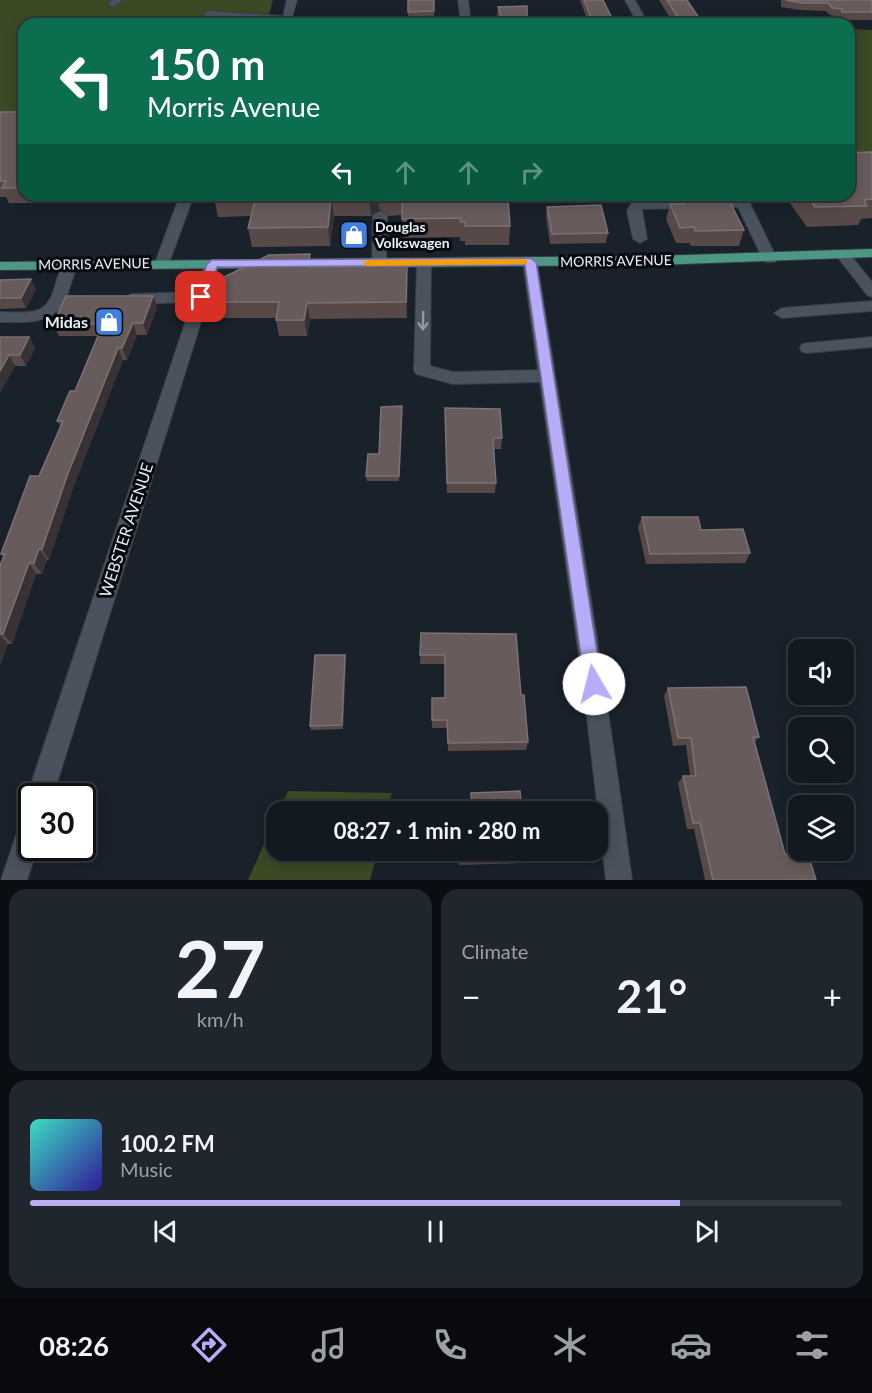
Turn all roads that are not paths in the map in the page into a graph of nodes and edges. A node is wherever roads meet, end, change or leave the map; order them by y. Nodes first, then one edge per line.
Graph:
1 (292, 0) edge
2 (463, 0) edge
3 (630, 0) edge
4 (238, 18) edge
5 (259, 18) edge
6 (287, 18) edge
7 (465, 18) edge
8 (640, 18) edge
9 (185, 201) edge
10 (706, 201) edge
11 (742, 201) edge
12 (380, 214) dead end
13 (640, 239) dead end
14 (872, 253) edge
15 (843, 255) junction
16 (770, 259) junction
17 (530, 262) junction
18 (162, 263) junction
19 (379, 263) junction
20 (424, 263) junction
21 (212, 264) junction
22 (70, 265) junction
23 (0, 266) edge
24 (872, 292) edge
25 (201, 297) junction
26 (58, 301) junction
27 (872, 306) edge
28 (782, 313) dead end
29 (0, 317) edge
30 (872, 342) edge
31 (808, 348) dead end
32 (549, 376) junction
33 (44, 783) edge
34 (20, 861) edge
35 (14, 880) edge
36 (619, 880) edge

1 - 6 street
2 - 7 street
3 - 8 street
4 - 5 street
9 - 18 street
10 - 13 street
11 - 16 street
12 - 19 street
14 - 15 main road, MORRIS AVENUE
15 - 16 main road, MORRIS AVENUE
15 - 24 street
16 - 17 main road, MORRIS AVENUE
17 - 20 main road, MORRIS AVENUE
17 - 32 street
18 - 21 main road, MORRIS AVENUE
18 - 22 main road, MORRIS AVENUE
19 - 20 main road, MORRIS AVENUE
19 - 21 main road, MORRIS AVENUE
20 -> 32 street
21 - 25 street, WEBSTER AVENUE
22 - 23 main road, MORRIS AVENUE
22 - 26 street
25 - 26 street
25 - 33 street, WEBSTER AVENUE
26 - 29 street
27 - 28 street
30 - 31 street
32 - 36 street
34 - 35 street

